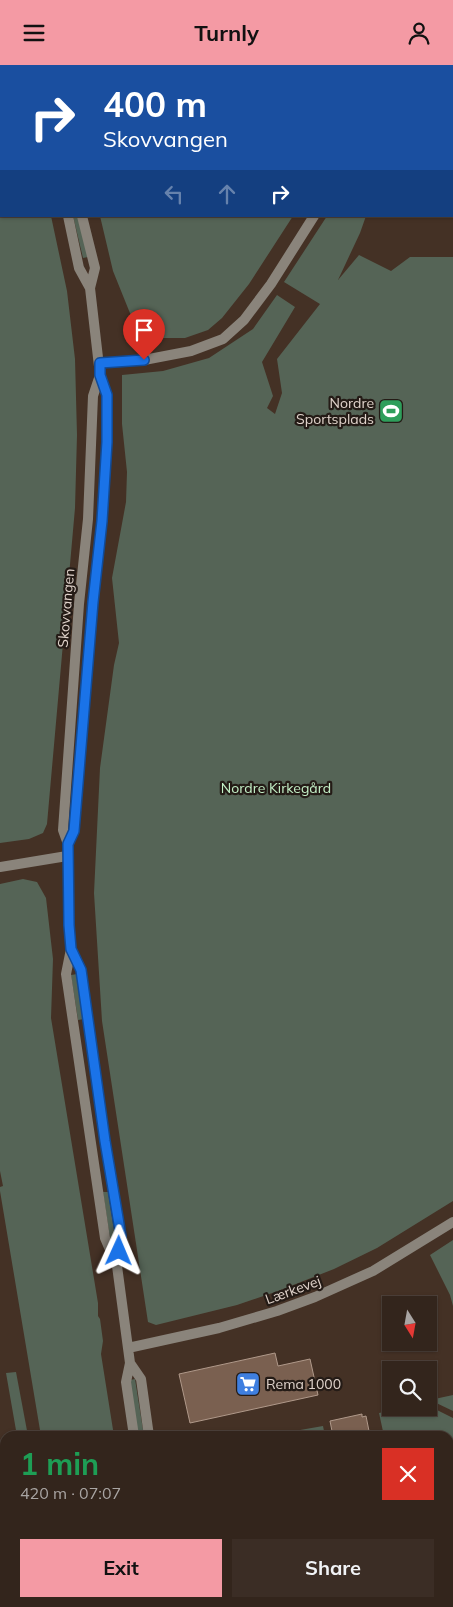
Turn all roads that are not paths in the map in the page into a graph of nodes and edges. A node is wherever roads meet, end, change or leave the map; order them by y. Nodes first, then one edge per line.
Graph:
1 (68, 217) edge
2 (82, 217) edge
3 (313, 217) edge
4 (90, 288) junction
5 (100, 363) junction
6 (67, 856) junction
7 (0, 867) edge
8 (71, 949) junction
9 (453, 1222) edge
10 (117, 1266) junction
11 (128, 1348) junction
12 (130, 1363) junction
13 (133, 1431) edge
14 (148, 1431) edge

1 - 4 street, Skovvangen
2 - 4 street, Skovvangen
3 - 5 street
4 - 5 street, Skovvangen
5 - 6 street, Skovvangen
6 - 7 street
6 - 8 street, Skovvangen
8 - 10 street, Skovvangen
8 - 10 street, Skovvangen
9 - 11 street, Lærkevej
10 - 11 street, Skovvangen
11 - 12 street, Skovvangen
12 - 13 street, Skovvangen
12 - 14 street, Skovvangen

